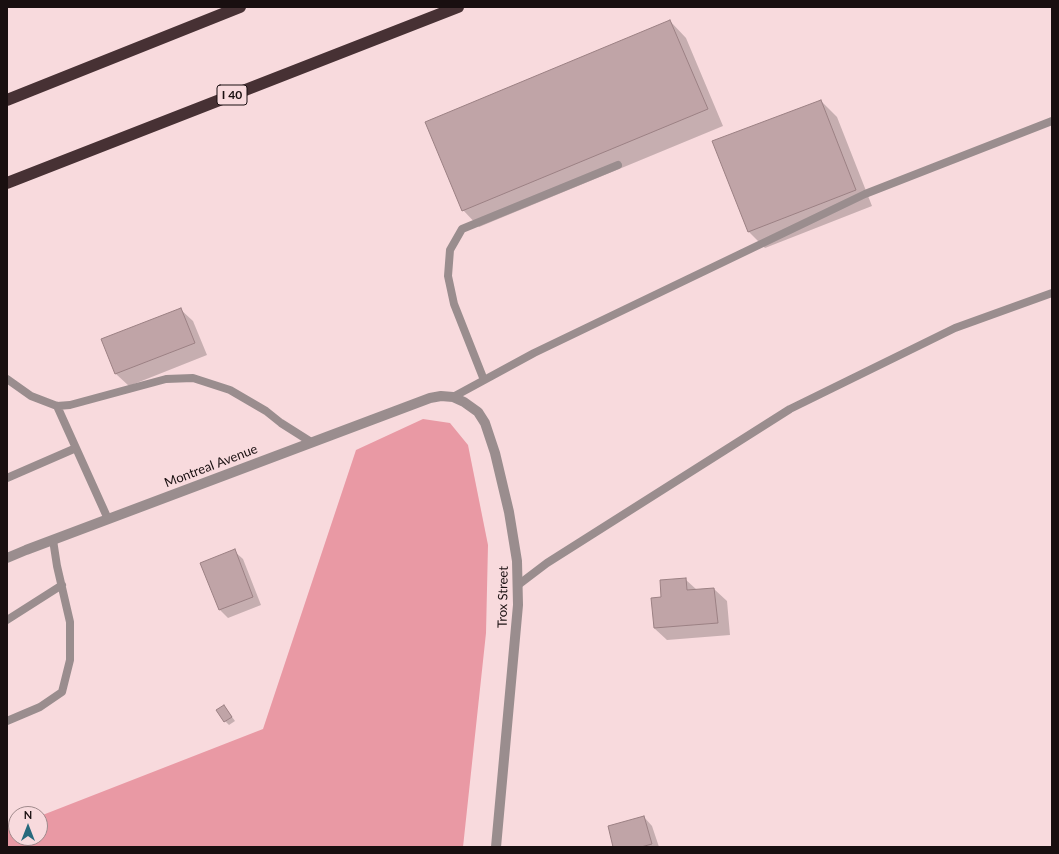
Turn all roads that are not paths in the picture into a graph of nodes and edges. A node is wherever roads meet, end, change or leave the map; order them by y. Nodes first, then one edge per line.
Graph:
1 (240, 7) edge
2 (458, 7) edge
3 (7, 100) edge
4 (1052, 121) edge
5 (618, 165) dead end
6 (7, 183) edge
7 (1052, 293) edge
8 (7, 379) edge
9 (484, 380) junction
10 (453, 398) junction
11 (424, 400) joint
12 (57, 406) junction
13 (312, 442) junction
14 (76, 448) junction
15 (7, 478) edge
16 (108, 519) junction
17 (53, 540) junction
18 (7, 558) edge
19 (62, 585) junction
20 (518, 585) junction
21 (7, 620) edge
22 (7, 721) edge
23 (496, 847) edge

1 - 3 highway
2 - 6 highway, I 40
4 - 9 lane
5 - 9 lane
7 - 20 lane
8 - 12 lane
9 - 10 lane
10 - 11 street, Trox Street
10 - 20 street, Trox Street
11 - 13 street, Montreal Avenue
12 - 13 lane
12 - 14 lane
13 - 16 street, Montreal Avenue
14 - 15 lane
14 - 16 lane
16 - 17 street, Montreal Avenue
17 - 18 street, Montreal Avenue
17 - 19 lane
19 - 21 lane
19 - 22 lane
20 - 23 street, Trox Street

